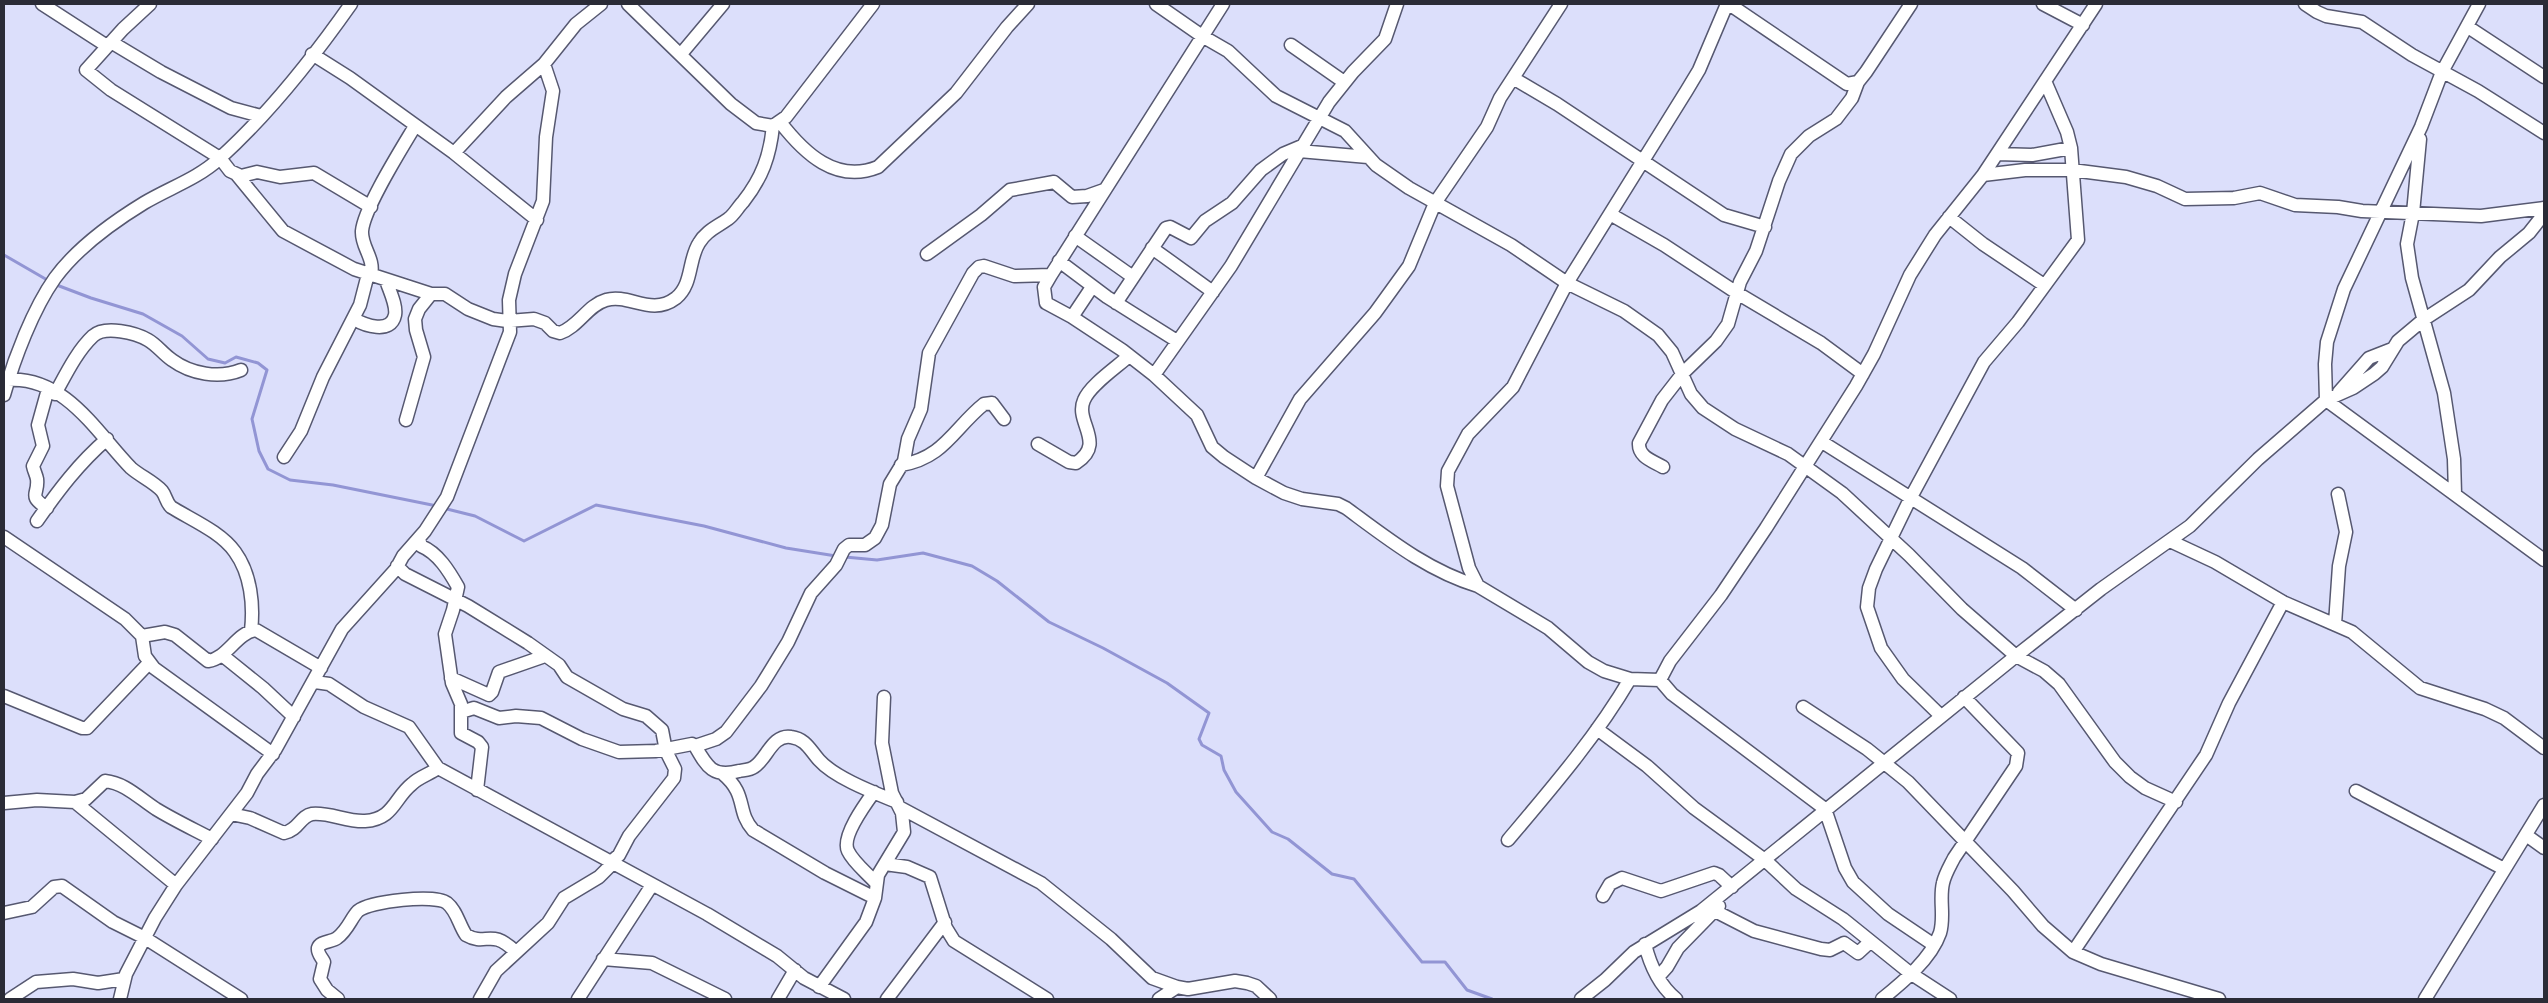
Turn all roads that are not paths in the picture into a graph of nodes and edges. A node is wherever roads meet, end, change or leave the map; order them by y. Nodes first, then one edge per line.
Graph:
1 (42, 4) edge
2 (150, 4) edge
3 (351, 4) edge
4 (601, 4) edge
5 (628, 4) edge
6 (723, 4) edge
7 (873, 4) edge
8 (1028, 4) edge
9 (1156, 4) edge
10 (1223, 4) edge
11 (1398, 4) edge
12 (1561, 4) edge
13 (1728, 4) edge
14 (1911, 4) edge
15 (2043, 4) edge
16 (2096, 4) edge
17 (2306, 4) edge
18 (2480, 4) edge
19 (2083, 25) junction
20 (2468, 27) junction
21 (1202, 36) junction
22 (109, 44) junction
23 (1291, 45) dead end
24 (312, 54) junction
25 (681, 54) junction
26 (544, 64) junction
27 (2442, 72) junction
28 (2544, 77) edge
29 (1513, 78) junction
30 (2045, 81) junction
31 (1344, 82) junction
32 (1858, 82) junction
33 (261, 116) junction
34 (1318, 118) junction
35 (776, 124) junction
36 (415, 126) junction
37 (2421, 127) junction
38 (2544, 134) edge
39 (2071, 148) junction
40 (1300, 149) junction
41 (454, 153) junction
42 (1997, 154) junction
43 (1368, 156) junction
44 (220, 158) junction
45 (1643, 163) junction
46 (2072, 170) junction
47 (237, 175) junction
48 (1983, 175) junction
49 (1104, 190) junction
50 (1435, 203) junction
51 (371, 207) junction
52 (2544, 208) edge
53 (2381, 212) junction
54 (2413, 213) junction
55 (1610, 214) junction
56 (2544, 214) edge
57 (1950, 217) junction
58 (537, 220) junction
59 (1765, 227) junction
60 (1075, 236) junction
61 (1152, 248) junction
62 (927, 254) dead end
63 (1059, 262) junction
64 (370, 275) junction
65 (1051, 275) junction
66 (1133, 277) junction
67 (386, 280) junction
68 (1567, 284) junction
69 (2044, 285) junction
70 (1092, 287) junction
71 (1213, 292) junction
72 (1737, 293) junction
73 (431, 294) junction
74 (1116, 303) junction
75 (1072, 317) junction
76 (354, 319) junction
77 (2423, 320) junction
78 (511, 321) junction
79 (1177, 341) junction
80 (1129, 356) junction
81 (241, 370) dead end
82 (1683, 373) junction
83 (1863, 374) junction
84 (1154, 375) junction
85 (8, 380) junction
86 (52, 391) junction
87 (4, 395) edge
88 (2331, 398) junction
89 (1004, 419) dead end
90 (406, 420) dead end
91 (107, 439) junction
92 (1822, 442) junction
93 (1038, 444) dead end
94 (284, 457) dead end
95 (901, 465) junction
96 (1807, 466) junction
97 (1663, 467) dead end
98 (1256, 478) junction
99 (2338, 494) dead end
100 (2455, 494) junction
101 (1910, 498) junction
102 (47, 508) junction
103 (37, 522) dead end
104 (4, 537) edge
105 (418, 539) junction
106 (1892, 539) junction
107 (2170, 540) junction
108 (2544, 560) edge
109 (397, 566) junction
110 (1478, 586) junction
111 (456, 600) junction
112 (2283, 602) junction
113 (2076, 610) junction
114 (2336, 624) junction
115 (251, 631) junction
116 (142, 636) junction
117 (222, 655) junction
118 (545, 656) junction
119 (2016, 656) junction
120 (149, 663) junction
121 (321, 668) junction
122 (451, 678) junction
123 (1630, 679) junction
124 (1660, 680) junction
125 (315, 682) junction
126 (4, 696) edge
127 (884, 697) dead end
128 (1964, 698) junction
129 (1803, 707) dead end
130 (461, 712) junction
131 (1941, 716) junction
132 (294, 717) junction
133 (1597, 729) junction
134 (695, 746) junction
135 (2544, 748) edge
136 (666, 749) junction
137 (273, 754) junction
138 (1884, 762) junction
139 (438, 768) junction
140 (723, 774) junction
141 (477, 790) junction
142 (2356, 791) dead end
143 (874, 792) junction
144 (75, 802) junction
145 (2176, 802) junction
146 (4, 803) edge
147 (898, 805) junction
148 (2544, 805) edge
149 (1825, 809) junction
150 (232, 814) junction
151 (2526, 835) junction
152 (212, 839) junction
153 (1508, 840) dead end
154 (1966, 842) junction
155 (2544, 848) edge
156 (1765, 860) junction
157 (612, 862) junction
158 (885, 864) junction
159 (2504, 869) junction
160 (876, 883) junction
161 (176, 885) junction
162 (652, 885) junction
163 (1728, 890) junction
164 (1603, 896) dead end
165 (875, 898) junction
166 (1715, 911) junction
167 (4, 913) edge
168 (945, 922) junction
169 (145, 938) junction
170 (1870, 942) junction
171 (1646, 944) junction
172 (1934, 945) junction
173 (516, 952) junction
174 (2072, 952) junction
175 (603, 959) junction
176 (795, 970) junction
177 (1910, 973) junction
178 (1658, 977) junction
179 (124, 979) junction
180 (819, 987) junction
181 (1176, 988) junction
182 (10, 999) edge
183 (120, 999) edge
184 (241, 999) edge
185 (338, 999) edge
186 (480, 999) edge
187 (578, 999) edge
188 (725, 999) edge
189 (778, 999) edge
190 (844, 999) edge
191 (887, 999) edge
192 (1047, 999) edge
193 (1159, 999) edge
194 (1270, 999) edge
195 (1581, 999) edge
196 (1676, 999) edge
197 (1882, 999) edge
198 (1950, 999) edge
199 (2219, 999) edge
200 (2425, 999) edge

1 - 22 street
2 - 22 street
3 - 24 street
4 - 26 street
5 - 25 street
6 - 25 street
7 - 35 street
8 - 35 street
9 - 21 street
10 - 21 street
11 - 31 street
12 - 29 street
13 - 32 street
13 - 45 street
14 - 32 street
15 - 19 street
16 - 19 street
17 - 27 street
18 - 20 street
19 - 30 street
20 - 27 street
20 - 28 street
21 - 34 street
21 - 49 street
22 - 33 street
22 - 44 street
23 - 31 street
24 - 33 street
24 - 36 street
25 - 35 street
26 - 41 street
26 - 58 street
27 - 37 street
27 - 38 street
29 - 45 street
29 - 50 street
30 - 39 street
30 - 42 street
31 - 34 street
32 - 59 street
33 - 44 street
34 - 40 street
34 - 43 street
35 - 78 street
36 - 41 street
36 - 51 street
37 - 53 street
37 - 54 street
39 - 42 street
39 - 46 street
40 - 43 street
40 - 61 street
40 - 71 street
41 - 58 street
42 - 48 street
43 - 50 street
44 - 47 street
44 - 85 street
45 - 55 street
45 - 59 street
46 - 48 street
46 - 53 street
46 - 69 street
47 - 51 street
47 - 64 street
48 - 57 street
49 - 60 street
49 - 62 street
50 - 68 street
50 - 98 street
51 - 64 street
52 - 54 street
53 - 54 street
53 - 88 street
54 - 77 street
55 - 68 street
55 - 72 street
56 - 77 street
57 - 69 street
57 - 83 street
58 - 78 street
59 - 72 street
60 - 63 street
60 - 66 street
61 - 66 street
61 - 71 street
63 - 65 street
63 - 70 street
64 - 67 street
64 - 76 street
65 - 75 street
65 - 95 street
66 - 74 street
67 - 73 street
67 - 76 street
68 - 82 street
68 - 110 street
69 - 101 street
70 - 74 street
70 - 75 street
71 - 79 street
72 - 82 street
72 - 83 street
73 - 78 street
73 - 90 street
74 - 79 street
75 - 80 street
76 - 94 street
77 - 88 street
77 - 100 street
78 - 105 street
79 - 84 street
80 - 84 street
80 - 93 street
81 - 86 street
82 - 96 street
82 - 97 street
83 - 92 street
84 - 98 street
85 - 86 street
85 - 87 street
86 - 91 street
86 - 102 street
88 - 100 street
88 - 107 street
89 - 95 street
91 - 102 street
91 - 115 street
92 - 96 street
92 - 101 street
95 - 134 street
96 - 106 street
96 - 124 street
98 - 110 street
99 - 114 street
100 - 108 street
101 - 106 street
101 - 113 street
102 - 103 street
104 - 116 street
105 - 109 street
105 - 111 street
106 - 119 street
106 - 131 street
107 - 112 street
107 - 113 street
109 - 111 street
109 - 121 street
110 - 123 street
111 - 118 street
111 - 122 street
112 - 114 street
112 - 145 street
113 - 119 street
114 - 135 street
115 - 117 street
115 - 121 street
116 - 117 street
116 - 120 street
117 - 132 street
118 - 122 street
118 - 136 street
119 - 128 street
119 - 145 street
120 - 126 street
120 - 137 street
121 - 125 street
122 - 130 street
123 - 124 street
123 - 133 street
124 - 149 street
125 - 132 street
125 - 139 street
127 - 147 street
128 - 131 street
128 - 154 street
129 - 138 street
130 - 136 street
130 - 141 street
131 - 138 street
132 - 137 street
133 - 153 street
133 - 156 street
134 - 136 street
134 - 140 street
136 - 157 street
137 - 150 street
138 - 149 street
138 - 154 street
139 - 141 street
139 - 150 street
140 - 143 street
140 - 165 street
141 - 157 street
142 - 159 street
143 - 147 street
143 - 160 street
144 - 146 street
144 - 152 street
144 - 161 street
145 - 174 street
147 - 158 street
147 - 181 street
148 - 151 street
149 - 156 street
149 - 172 street
150 - 152 street
151 - 155 street
151 - 159 street
152 - 161 street
154 - 172 street
154 - 174 street
156 - 163 street
156 - 170 street
157 - 162 street
157 - 173 street
158 - 160 street
158 - 168 street
159 - 200 street
160 - 165 street
161 - 169 street
162 - 175 street
162 - 176 street
163 - 164 street
163 - 166 street
163 - 171 street
165 - 180 street
166 - 170 street
166 - 178 street
167 - 169 street
168 - 191 street
168 - 192 street
169 - 179 street
169 - 184 street
170 - 177 street
171 - 178 street
171 - 195 street
172 - 177 street
173 - 185 street
173 - 186 street
174 - 199 street
175 - 187 street
175 - 188 street
176 - 180 street
176 - 189 street
177 - 197 street
177 - 198 street
178 - 196 street
179 - 182 street
179 - 183 street
180 - 190 street
181 - 193 street
181 - 194 street

